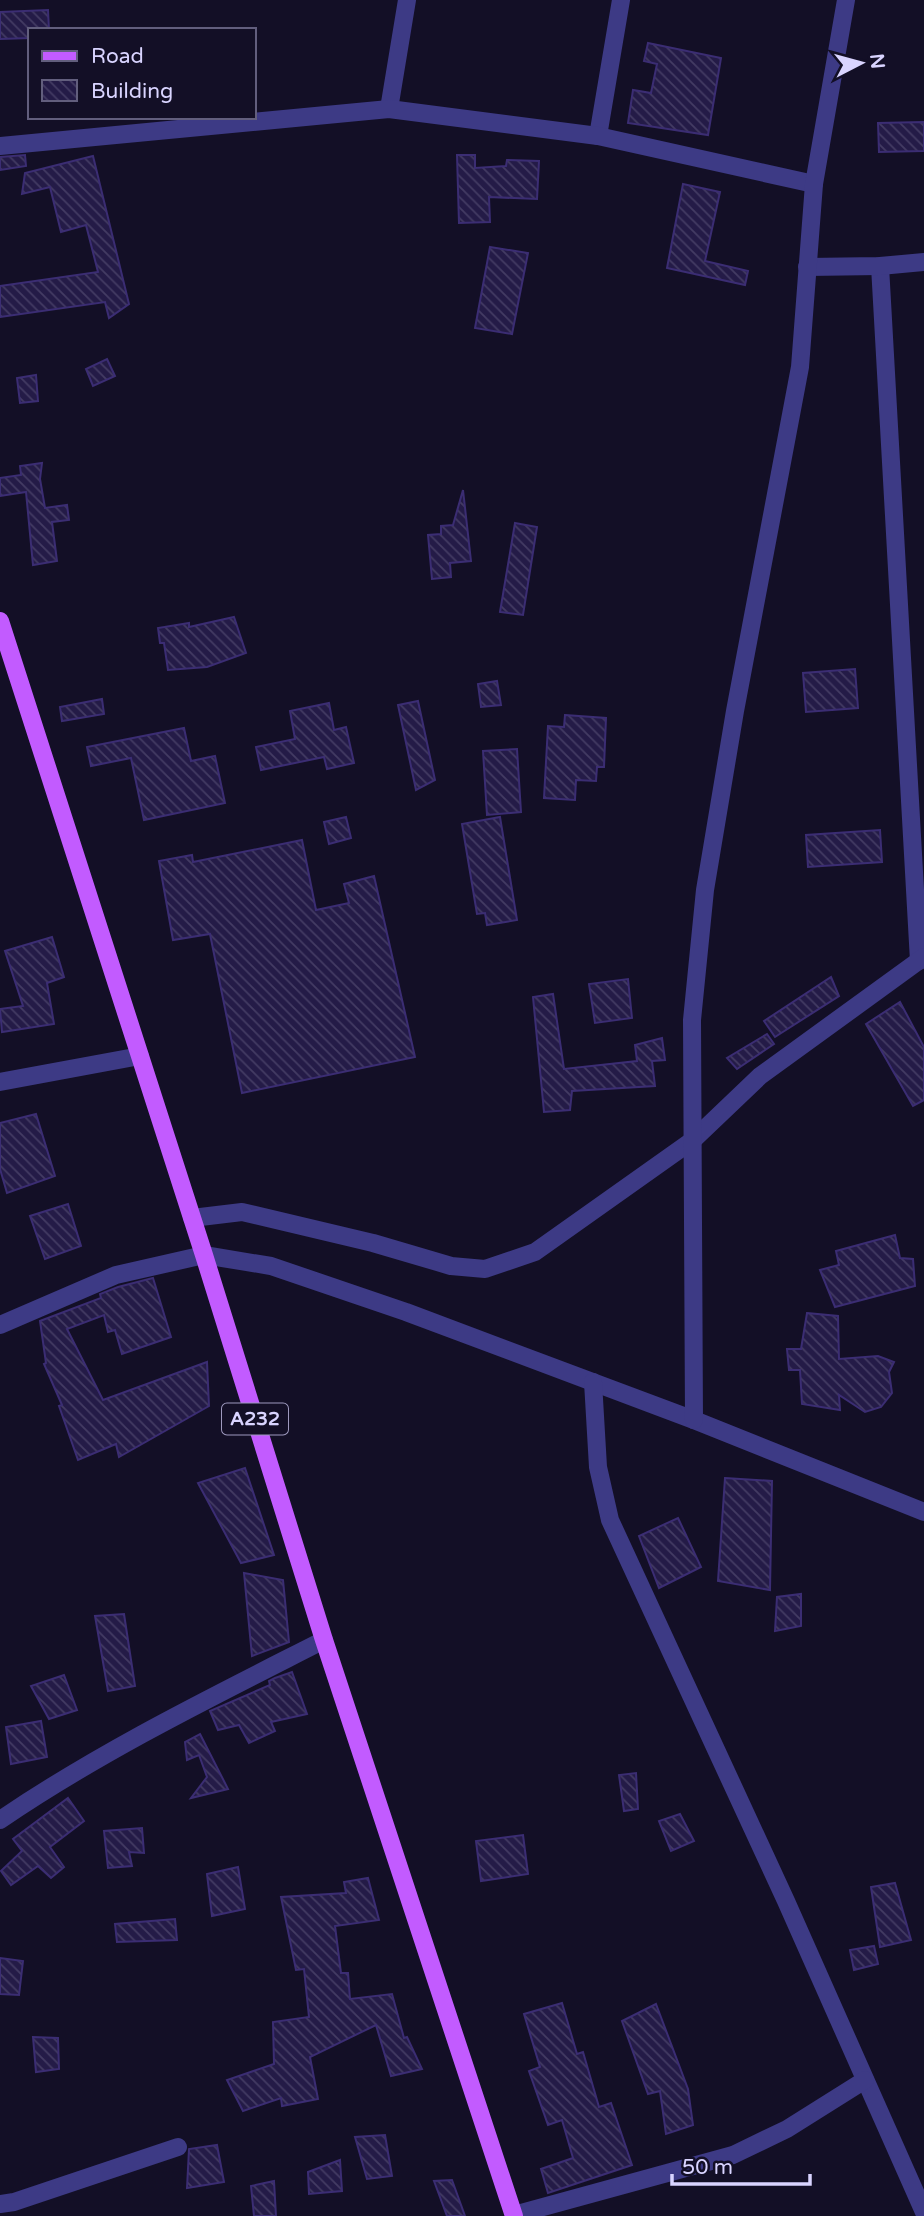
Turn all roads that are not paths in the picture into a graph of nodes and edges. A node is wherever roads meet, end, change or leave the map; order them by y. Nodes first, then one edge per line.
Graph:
1 (407, 0) edge
2 (621, 0) edge
3 (846, 0) edge
4 (389, 109) junction
5 (598, 136) junction
6 (0, 146) edge
7 (814, 184) junction
8 (924, 262) edge
9 (880, 266) junction
10 (807, 267) junction
11 (0, 621) edge
12 (922, 959) edge
13 (140, 1056) junction
14 (0, 1082) edge
15 (693, 1140) junction
16 (192, 1218) junction
17 (204, 1255) junction
18 (0, 1325) edge
19 (593, 1382) junction
20 (694, 1420) junction
21 (924, 1512) edge
22 (324, 1640) junction
23 (0, 1820) edge
24 (865, 2080) junction
25 (178, 2147) dead end
26 (0, 2204) edge
27 (924, 2212) edge
28 (514, 2216) edge

1 - 4 street
2 - 5 street
3 - 7 street
4 - 5 street
4 - 6 street
5 - 7 street
7 - 10 street
8 - 9 street
9 - 10 street
9 - 12 street
10 - 15 street
11 - 13 main road, A232
12 - 15 street
13 - 14 street
13 - 16 main road, A232
15 - 16 street
15 - 20 street
16 - 17 main road, A232
17 - 18 street
17 - 19 street
17 - 22 main road, A232
19 - 20 street
19 - 24 street
20 - 21 street
22 - 23 street
22 - 28 main road, A232
24 - 27 street
24 - 28 street
25 - 26 street

